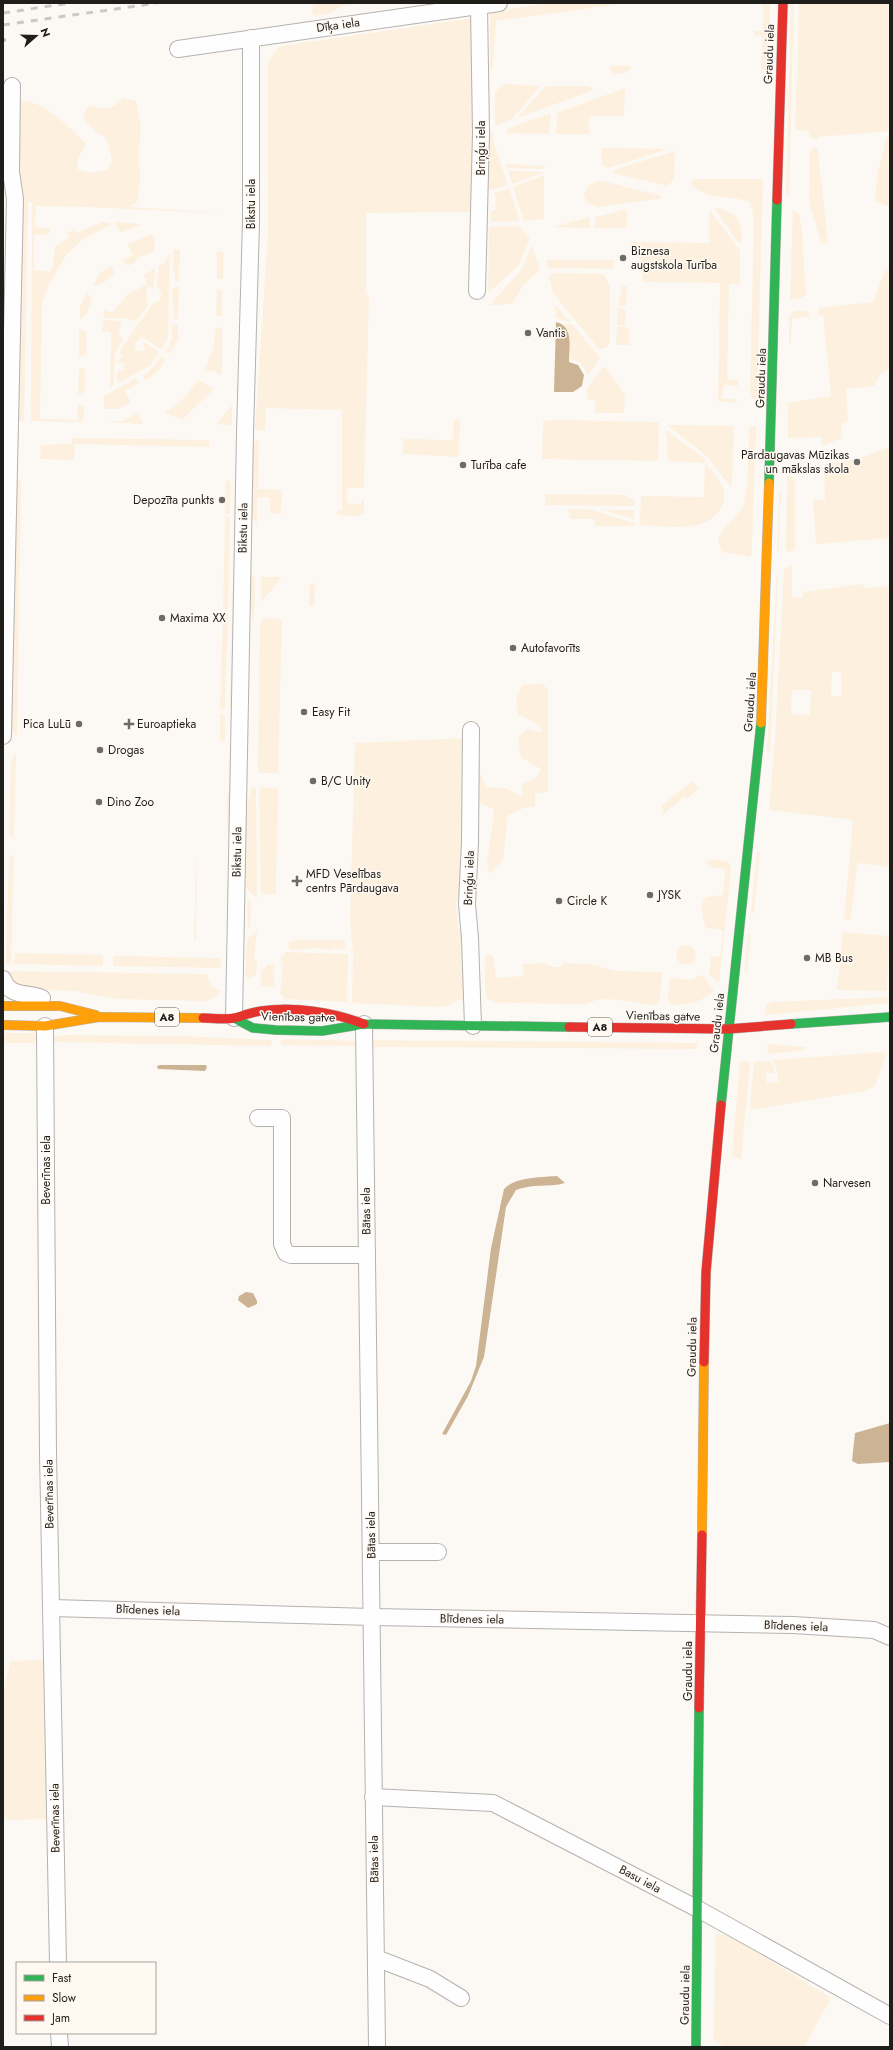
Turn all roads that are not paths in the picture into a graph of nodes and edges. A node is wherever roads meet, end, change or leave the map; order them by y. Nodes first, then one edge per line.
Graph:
1 (499, 3) edge
2 (783, 3) edge
3 (479, 6) junction
4 (251, 38) junction
5 (178, 49) dead end
6 (12, 86) dead end
7 (477, 290) dead end
8 (471, 730) dead end
9 (3, 736) edge
10 (3, 979) edge
11 (3, 1006) edge
12 (60, 1006) junction
13 (890, 1016) edge
14 (99, 1017) junction
15 (234, 1018) junction
16 (364, 1024) junction
17 (3, 1025) edge
18 (45, 1026) junction
19 (473, 1026) junction
20 (728, 1029) junction
21 (258, 1118) dead end
22 (367, 1255) junction
23 (372, 1552) junction
24 (438, 1552) dead end
25 (52, 1608) junction
26 (372, 1617) junction
27 (700, 1624) junction
28 (890, 1637) edge
29 (373, 1797) junction
30 (698, 1910) junction
31 (376, 1958) junction
32 (58, 1962) edge
33 (461, 1998) dead end
34 (888, 2013) edge
35 (59, 2034) edge
36 (60, 2047) edge
37 (378, 2047) edge
38 (696, 2047) edge

1 - 3 street, Dīķa iela
2 - 20 main road, Graudu iela
3 - 4 street, Dīķa iela
3 - 7 street, Briņģu iela
4 - 5 street, Dīķa iela
4 - 15 street, Bikstu iela
6 - 9 street
8 - 19 street, Briņģu iela
10 - 12 street
11 - 12 main road, Vienības gatve / A8
12 - 14 main road, Vienības gatve / A8
13 - 20 main road, Vienības gatve / A8
14 - 15 main road, Vienības gatve / A8
14 - 18 main road, Vienības gatve / A8
15 - 16 main road, Vienības gatve / A8
15 - 16 main road, Vienības gatve / A8
16 - 19 main road, Vienības gatve / A8
16 - 22 street, Bātas iela
17 - 18 main road, Vienības gatve / A8
18 - 25 street, Beverīnas iela
19 - 20 main road, Vienības gatve / A8
20 - 27 main road, Graudu iela
21 - 22 street
22 - 23 street, Bātas iela
23 - 24 street
23 - 26 street, Bātas iela
25 - 26 street, Blīdenes iela
25 - 32 street, Beverīnas iela
26 - 27 street, Blīdenes iela
26 - 29 street, Bātas iela
27 - 28 street, Blīdenes iela
27 - 30 main road, Graudu iela
29 - 30 street, Basu iela
29 - 31 street, Bātas iela
30 - 34 street, Basu iela
30 - 38 main road, Graudu iela
31 - 33 street
31 - 37 street, Bātas iela
35 - 36 street

